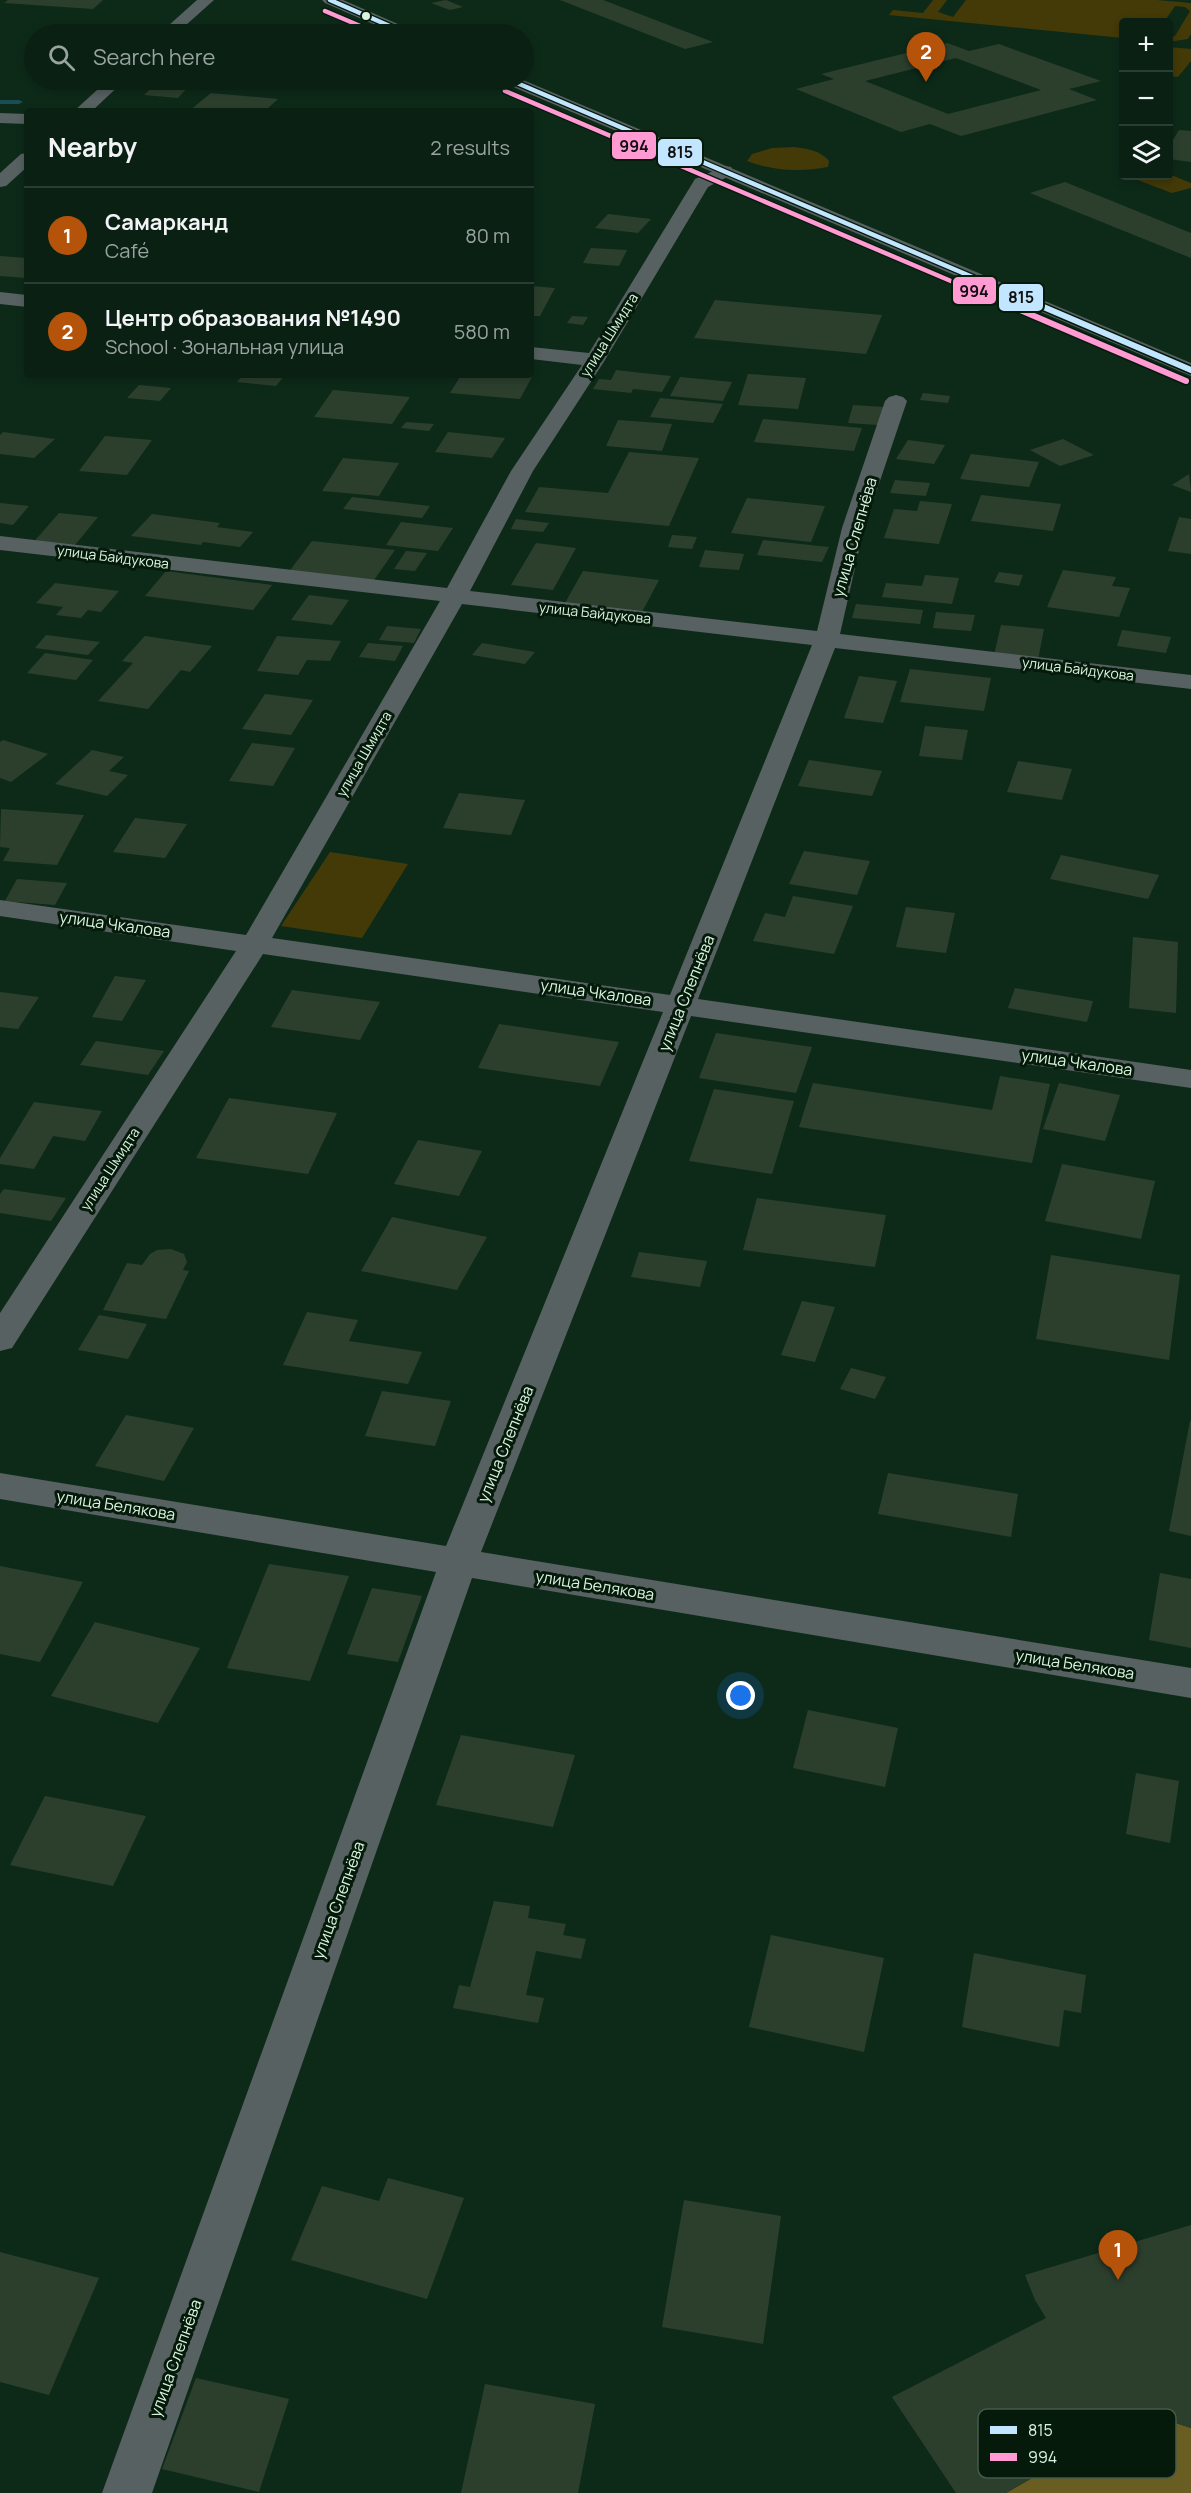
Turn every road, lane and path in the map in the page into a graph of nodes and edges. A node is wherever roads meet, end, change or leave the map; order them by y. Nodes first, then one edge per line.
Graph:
1 (206, 0) edge
2 (330, 0) edge
3 (179, 24) edge
4 (385, 24) edge
5 (106, 90) edge
6 (534, 90) edge
7 (85, 108) edge
8 (0, 118) edge
9 (24, 119) edge
10 (24, 162) edge
11 (724, 171) junction
12 (0, 182) edge
13 (0, 298) edge
14 (24, 301) edge
15 (534, 354) edge
16 (595, 360) junction
17 (1191, 370) edge
18 (896, 400) dead end
19 (0, 543) edge
20 (454, 598) junction
21 (826, 638) junction
22 (1191, 682) edge
23 (0, 908) edge
24 (255, 944) junction
25 (682, 1005) junction
26 (1191, 1079) edge
27 (0, 1340) edge
28 (0, 1486) edge
29 (458, 1563) junction
30 (1191, 1683) edge
31 (127, 2493) edge

1 - 3 street
2 - 4 street
5 - 7 street
6 - 11 street
8 - 9 street
10 - 12 street
11 - 16 street, улица Шмидта
11 - 17 street
13 - 14 street
15 - 16 street
16 - 20 street, улица Шмидта
18 - 21 street, улица Слепнёва
19 - 20 street, улица Байдукова
20 - 21 street, улица Байдукова
20 - 24 street, улица Шмидта
21 - 22 street, улица Байдукова
21 - 25 street, улица Слепнёва
23 - 24 street, улица Чкалова
24 - 25 street, улица Чкалова
24 - 27 street, улица Шмидта
25 - 26 street, улица Чкалова
25 - 29 street, улица Слепнёва
28 - 29 street, улица Белякова
29 - 30 street, улица Белякова
29 - 31 street, улица Слепнёва

